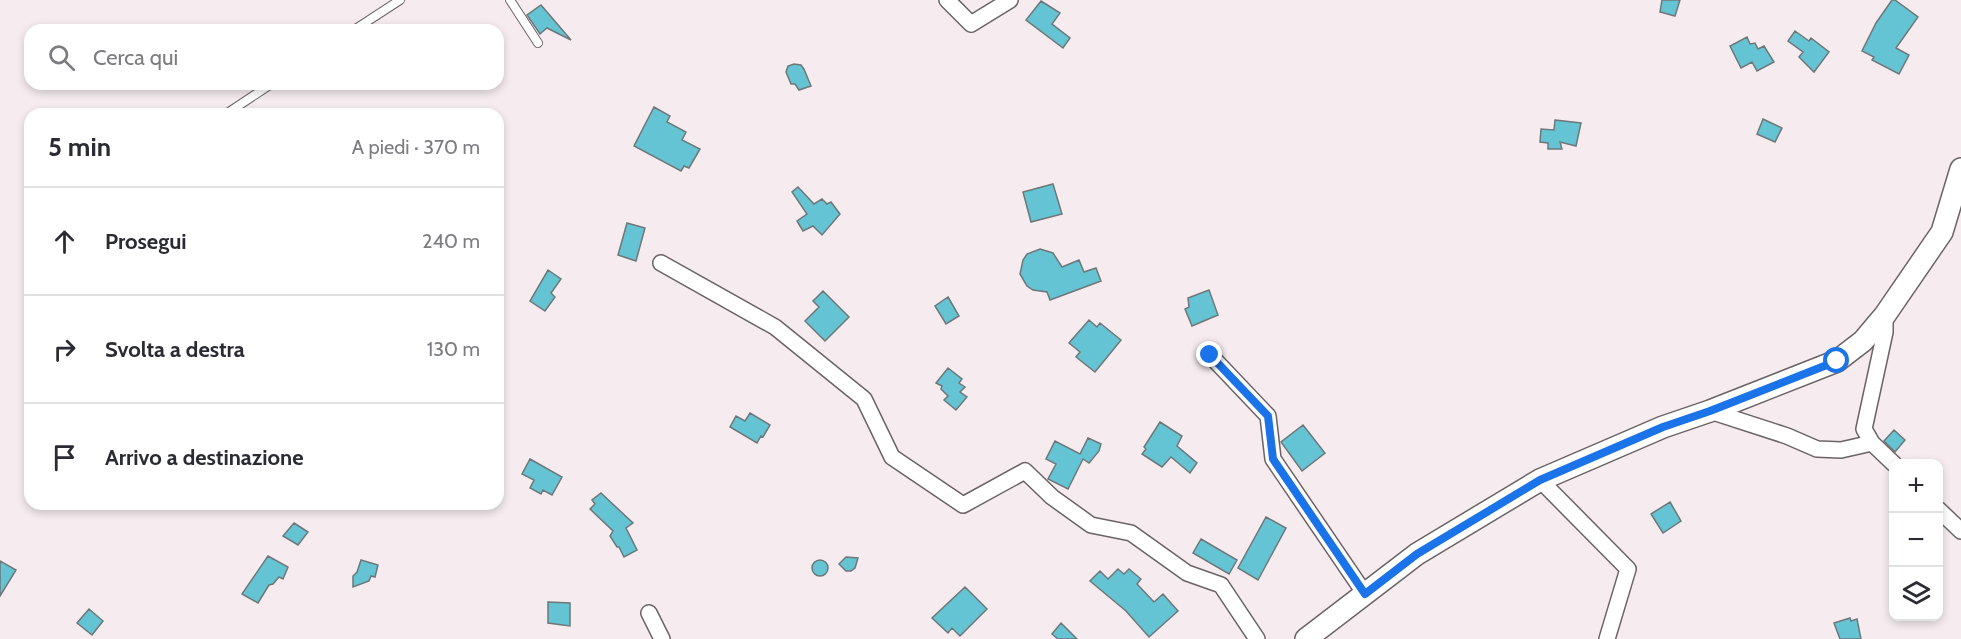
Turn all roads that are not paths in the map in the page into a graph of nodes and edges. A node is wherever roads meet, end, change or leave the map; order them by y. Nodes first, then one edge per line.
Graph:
1 (400, 0) edge
2 (510, 0) edge
3 (947, 0) edge
4 (1010, 0) edge
5 (363, 24) edge
6 (538, 43) dead end
7 (262, 90) edge
8 (235, 108) edge
9 (1961, 169) edge
10 (661, 263) dead end
11 (1885, 315) junction
12 (1210, 355) dead end
13 (1710, 411) junction
14 (1872, 443) junction
15 (1889, 460) edge
16 (1540, 480) junction
17 (1942, 513) edge
18 (1961, 531) edge
19 (1365, 594) junction
20 (650, 613) dead end
21 (662, 639) edge
22 (1257, 639) edge
23 (1306, 639) edge
24 (1607, 639) edge

1 - 5 lane
2 - 6 lane
3 - 4 street
7 - 8 lane
9 - 11 main road
10 - 22 street
11 - 13 main road
11 - 14 street
12 - 19 street
13 - 14 street
13 - 16 main road
14 - 15 street
16 - 19 main road
16 - 24 street
17 - 18 street
19 - 23 main road
20 - 21 street

